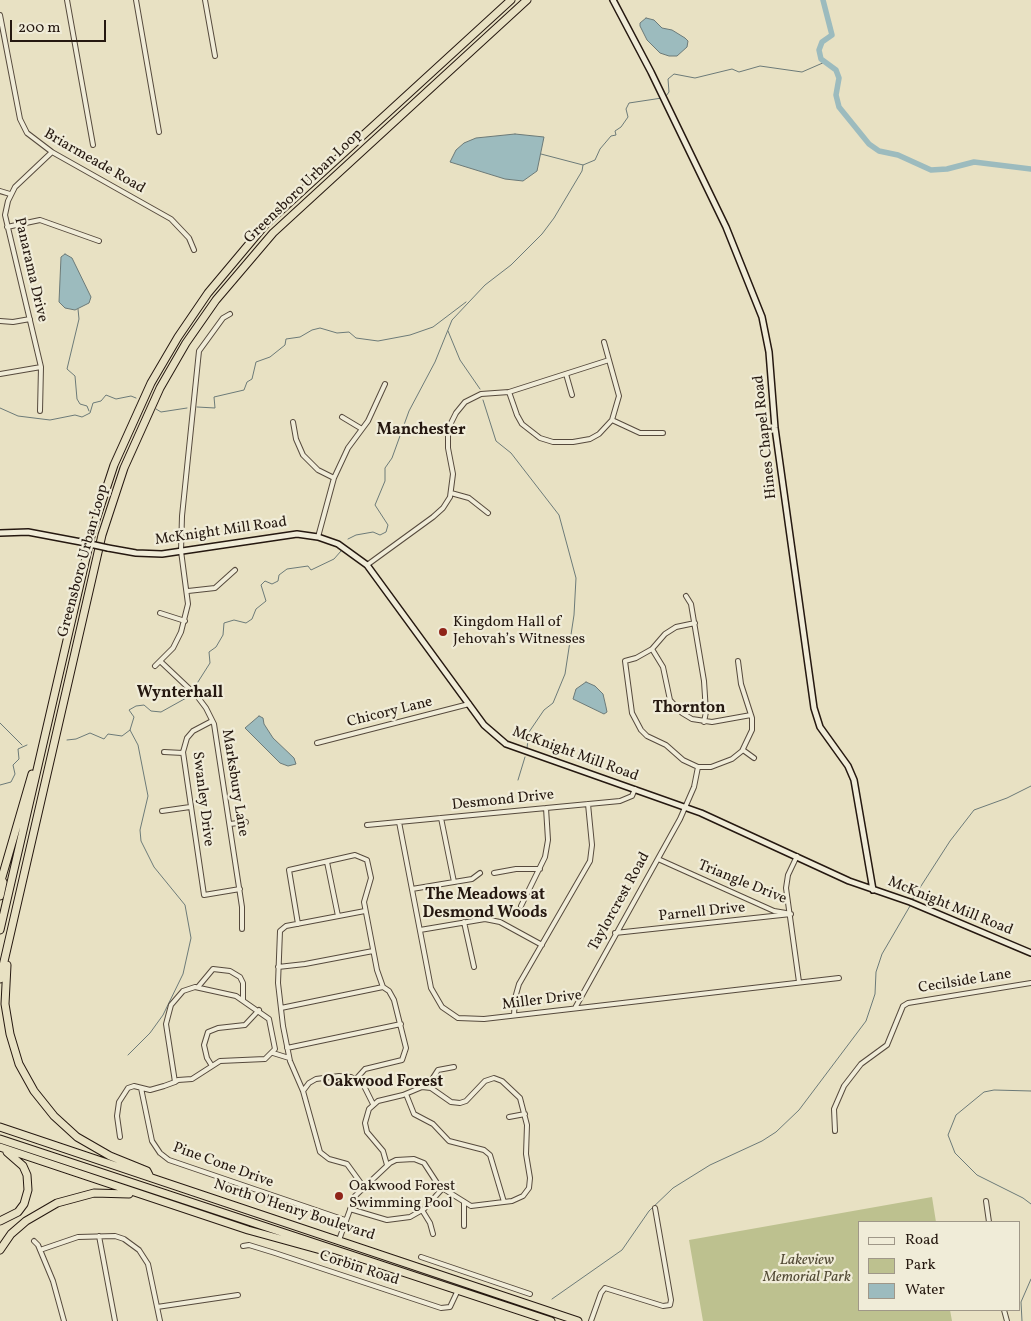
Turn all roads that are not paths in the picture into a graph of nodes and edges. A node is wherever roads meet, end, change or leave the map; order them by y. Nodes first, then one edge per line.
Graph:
1 (67, 0) edge
2 (136, 0) edge
3 (205, 0) edge
4 (511, 0) edge
5 (527, 0) edge
6 (614, 0) edge
7 (0, 15) edge
8 (215, 56) dead end
9 (159, 132) dead end
10 (93, 146) dead end
11 (52, 152) junction
12 (0, 191) edge
13 (10, 194) junction
14 (6, 226) junction
15 (99, 241) dead end
16 (194, 250) dead end
17 (230, 314) dead end
18 (30, 319) junction
19 (0, 322) edge
20 (604, 342) dead end
21 (609, 360) junction
22 (41, 367) junction
23 (0, 374) edge
24 (566, 374) junction
25 (385, 384) dead end
26 (509, 392) junction
27 (572, 395) dead end
28 (40, 411) dead end
29 (342, 417) dead end
30 (612, 420) junction
31 (293, 422) dead end
32 (362, 430) junction
33 (663, 433) dead end
34 (334, 478) junction
35 (451, 493) junction
36 (488, 513) dead end
37 (0, 533) edge
38 (318, 537) junction
39 (181, 551) junction
40 (368, 565) junction
41 (235, 570) dead end
42 (188, 591) junction
43 (686, 596) dead end
44 (160, 613) dead end
45 (185, 621) junction
46 (695, 623) junction
47 (652, 649) junction
48 (160, 661) junction
49 (738, 661) dead end
50 (155, 666) dead end
51 (469, 704) junction
52 (50, 712) junction
53 (751, 715) junction
54 (212, 721) junction
55 (704, 722) junction
56 (317, 743) dead end
57 (743, 750) junction
58 (164, 752) dead end
59 (183, 754) junction
60 (754, 758) dead end
61 (698, 766) junction
62 (635, 790) junction
63 (588, 804) junction
64 (190, 807) junction
65 (686, 807) junction
66 (546, 808) junction
67 (162, 811) dead end
68 (441, 818) junction
69 (246, 822) dead end
70 (399, 822) junction
71 (230, 824) junction
72 (368, 825) dead end
73 (13, 840) junction
74 (797, 856) junction
75 (658, 859) junction
76 (327, 862) junction
77 (540, 869) junction
78 (480, 873) dead end
79 (494, 873) dead end
80 (454, 882) junction
81 (0, 884) edge
82 (240, 889) junction
83 (412, 889) junction
84 (874, 890) junction
85 (0, 896) edge
86 (521, 906) dead end
87 (365, 911) junction
88 (791, 914) junction
89 (338, 916) junction
90 (464, 922) junction
91 (298, 924) junction
92 (242, 929) dead end
93 (0, 930) edge
94 (420, 930) junction
95 (615, 933) junction
96 (8, 944) junction
97 (542, 945) junction
98 (373, 950) junction
99 (1031, 953) edge
100 (278, 967) junction
101 (474, 967) dead end
102 (839, 978) dead end
103 (0, 979) edge
104 (799, 982) junction
105 (1031, 983) edge
106 (198, 987) junction
107 (383, 987) junction
108 (243, 1001) junction
109 (281, 1008) junction
110 (575, 1008) junction
111 (259, 1010) junction
112 (514, 1015) junction
113 (401, 1024) junction
114 (287, 1048) junction
115 (273, 1053) junction
116 (289, 1058) junction
117 (212, 1066) junction
118 (454, 1067) dead end
119 (356, 1079) junction
120 (175, 1082) junction
121 (427, 1087) junction
122 (141, 1088) junction
123 (304, 1091) junction
124 (406, 1094) junction
125 (374, 1104) junction
126 (525, 1114) junction
127 (509, 1117) dead end
128 (0, 1127) edge
129 (835, 1131) dead end
130 (120, 1136) dead end
131 (0, 1140) edge
132 (0, 1148) edge
133 (387, 1165) junction
134 (150, 1177) junction
135 (363, 1186) junction
136 (443, 1188) junction
137 (137, 1194) junction
138 (504, 1202) junction
139 (986, 1202) dead end
140 (464, 1203) junction
141 (655, 1208) dead end
142 (350, 1209) junction
143 (422, 1210) junction
144 (346, 1220) junction
145 (0, 1221) edge
146 (989, 1221) edge
147 (464, 1226) dead end
148 (433, 1234) dead end
149 (99, 1236) junction
150 (339, 1240) junction
151 (34, 1241) dead end
152 (243, 1246) dead end
153 (0, 1250) edge
154 (40, 1250) junction
155 (421, 1257) dead end
156 (394, 1270) junction
157 (464, 1271) junction
158 (459, 1286) junction
159 (530, 1294) dead end
160 (238, 1295) dead end
161 (157, 1307) junction
162 (542, 1318) junction
163 (64, 1321) edge
164 (114, 1321) edge
165 (160, 1321) edge
166 (551, 1321) edge
167 (556, 1321) edge
168 (578, 1321) edge
169 (591, 1321) edge

1 - 10 street
2 - 9 street
3 - 8 street
4 - 52 highway, Greensboro Urban Loop
5 - 96 highway, Greensboro Urban Loop
6 - 84 street, Hines Chapel Road
7 - 11 street, Briarmeade Road
11 - 13 street, Panarama Drive
11 - 16 street, Briarmeade Road
12 - 13 street
13 - 14 street, Panarama Drive
14 - 15 street
14 - 18 street, Panarama Drive
17 - 39 street
18 - 19 street
18 - 22 street, Panarama Drive
20 - 21 street
21 - 24 street
21 - 30 street
22 - 23 street
22 - 28 street, Panarama Drive
24 - 26 street
24 - 27 street
25 - 32 street
26 - 30 street
26 - 35 street
29 - 32 street
30 - 33 street
31 - 34 street
32 - 34 street
34 - 38 street
35 - 36 street
35 - 40 street
37 - 39 street, McKnight Mill Road, bridge
38 - 39 street, McKnight Mill Road
38 - 40 street, McKnight Mill Road
39 - 42 street
40 - 51 street, McKnight Mill Road
41 - 42 street
42 - 45 street
43 - 46 street
44 - 45 street
45 - 48 street
46 - 47 street
46 - 55 street
47 - 55 street
47 - 61 street
48 - 50 street
48 - 54 street, Marksbury Lane
49 - 53 street
51 - 56 street, Chicory Lane
51 - 62 street, McKnight Mill Road
52 - 73 highway
52 - 93 highway, Greensboro Urban Loop
53 - 55 street
53 - 57 street
54 - 59 street, Swanley Drive
54 - 71 street, Marksbury Lane
57 - 60 street
57 - 61 street
58 - 59 street
59 - 64 street, Swanley Drive
61 - 65 street, Taylorcrest Road
62 - 63 street, Desmond Drive
62 - 65 street, McKnight Mill Road
63 - 66 street, Desmond Drive
63 - 97 street
64 - 67 street
64 - 82 street, Swanley Drive
65 - 74 street, McKnight Mill Road
65 - 75 street, Taylorcrest Road
66 - 68 street, Desmond Drive
66 - 77 street
68 - 70 street, Desmond Drive
68 - 80 street
69 - 71 street
70 - 72 street, Desmond Drive
70 - 83 street, Miller Drive
71 - 82 street, Marksbury Lane
73 - 81 highway
73 - 85 highway
74 - 84 street, McKnight Mill Road
74 - 88 street
75 - 88 street, Triangle Drive
75 - 95 street, Taylorcrest Road
76 - 87 street
76 - 89 street
76 - 91 street
77 - 79 street
77 - 86 street
78 - 80 street
80 - 83 street
82 - 92 street, Marksbury Lane
83 - 94 street, Miller Drive
84 - 99 street, McKnight Mill Road
87 - 89 street
87 - 98 street
88 - 95 street, Parnell Drive
88 - 104 street
89 - 91 street
90 - 94 street
90 - 97 street
90 - 101 street
91 - 100 street
94 - 112 street, Miller Drive
95 - 110 street, Taylorcrest Road
96 - 103 highway, Greensboro Urban Loop
96 - 134 highway
97 - 112 street
98 - 100 street
98 - 107 street
100 - 109 street
102 - 104 street, Miller Drive
104 - 110 street, Miller Drive
105 - 129 street, Cecilside Lane
106 - 108 street
106 - 108 street
106 - 120 street
107 - 109 street
107 - 113 street
108 - 111 street
109 - 114 street
110 - 112 street, Miller Drive
111 - 115 street
111 - 117 street
113 - 114 street
113 - 119 street
114 - 116 street
115 - 116 street
115 - 117 street
116 - 123 street
117 - 120 street
118 - 121 street
119 - 123 street
119 - 125 street
120 - 122 street
121 - 124 street
121 - 126 street
122 - 130 street
122 - 144 street, Pine Cone Drive
123 - 135 street
124 - 125 street
124 - 138 street
125 - 133 street
126 - 127 street
126 - 138 street
128 - 134 highway, North O'Henry Boulevard
131 - 156 highway, North O'Henry Boulevard
132 - 137 highway
132 - 145 highway
133 - 135 street
133 - 136 street
134 - 150 highway, North O'Henry Boulevard
135 - 142 street
136 - 140 street
136 - 143 street
137 - 153 highway
137 - 156 highway
138 - 140 street
139 - 146 street
140 - 147 street
141 - 169 street
142 - 143 street
142 - 144 street
143 - 148 street
144 - 150 street
149 - 154 street
149 - 161 street
149 - 164 street
150 - 158 highway, North O'Henry Boulevard
151 - 154 street
152 - 158 street, Corbin Road
154 - 163 street
155 - 157 street
156 - 158 highway, North O'Henry Boulevard
157 - 158 street
157 - 159 street
158 - 162 highway, North O'Henry Boulevard
158 - 168 highway
160 - 161 street
161 - 165 street
162 - 166 highway, North O'Henry Boulevard
162 - 167 highway

